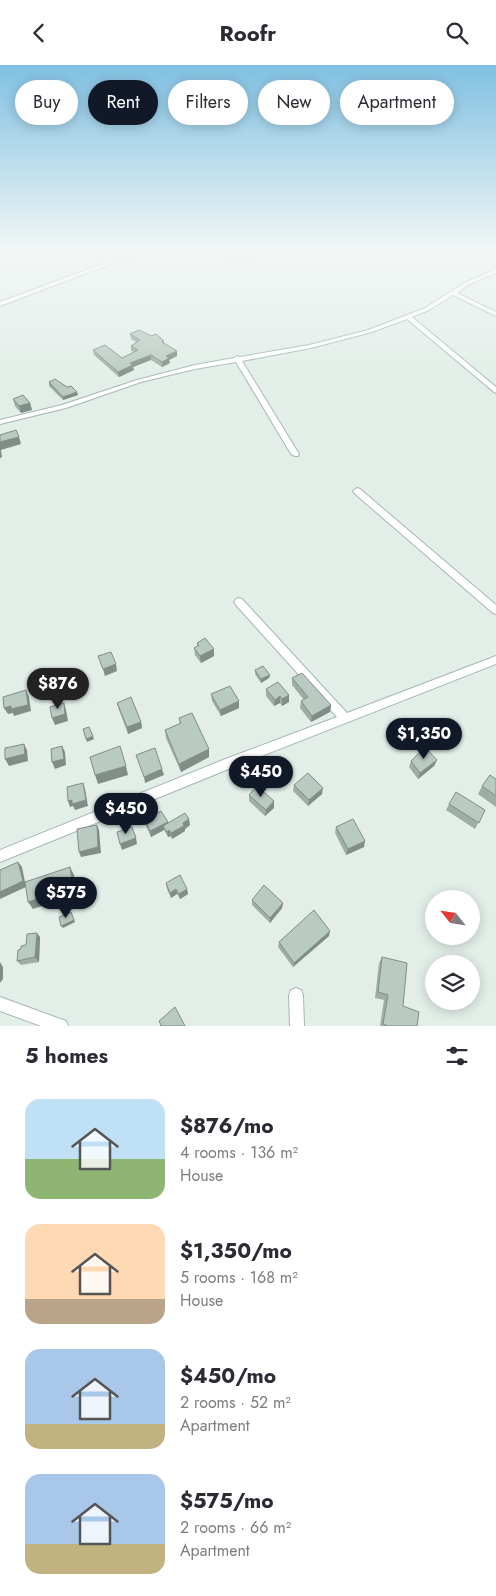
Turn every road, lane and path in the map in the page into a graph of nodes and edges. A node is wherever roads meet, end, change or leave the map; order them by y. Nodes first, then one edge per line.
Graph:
1 (25, 295) edge
2 (450, 295) edge
3 (457, 295) edge
4 (0, 304) edge
5 (496, 314) edge
6 (408, 316) junction
7 (236, 358) junction
8 (496, 391) edge
9 (0, 422) edge
10 (295, 455) dead end
11 (358, 491) dead end
12 (239, 602) dead end
13 (496, 610) edge
14 (496, 660) edge
15 (345, 718) junction
16 (0, 856) edge
17 (296, 995) dead end
18 (0, 1004) edge
19 (60, 1026) edge
20 (297, 1026) edge

1 - 4 street
2 - 6 street
3 - 5 street
6 - 7 street
6 - 8 street
7 - 9 street
7 - 10 street
11 - 13 street
12 - 15 street
14 - 15 street
15 - 16 street
17 - 20 street
18 - 19 street

